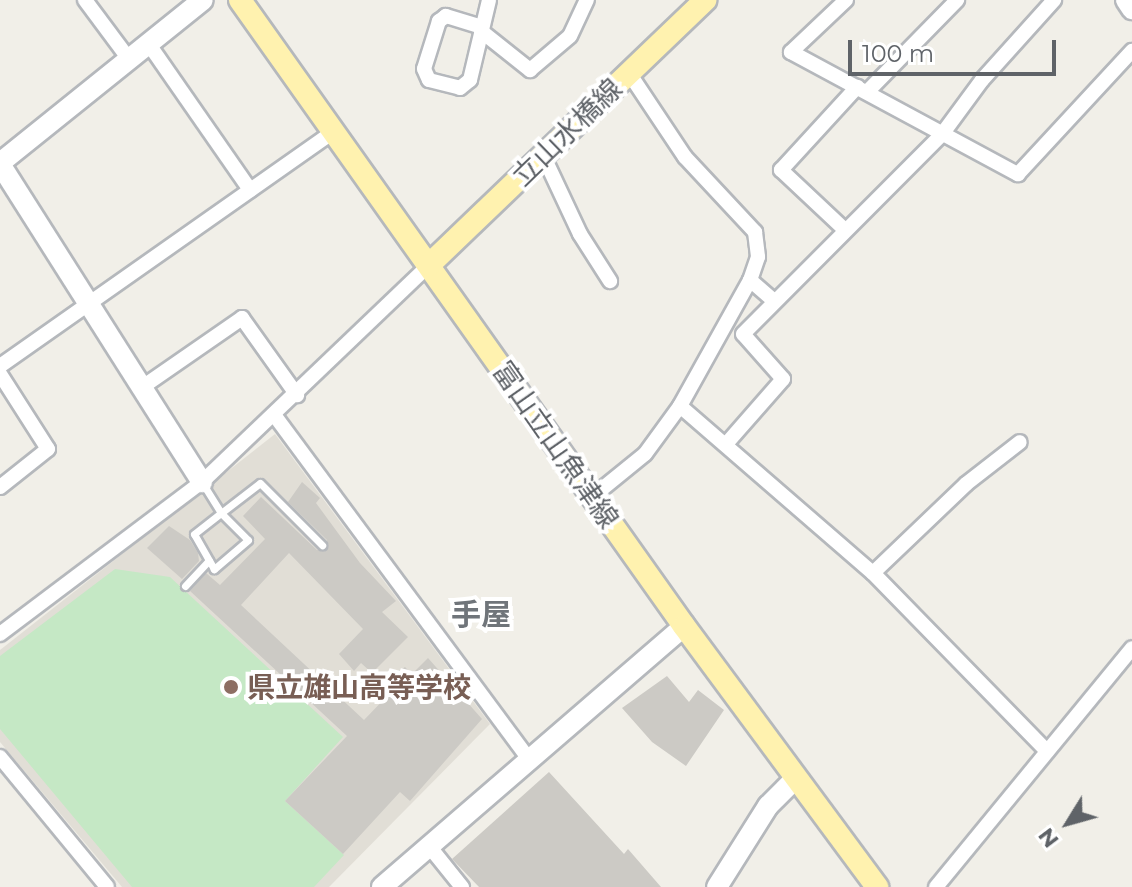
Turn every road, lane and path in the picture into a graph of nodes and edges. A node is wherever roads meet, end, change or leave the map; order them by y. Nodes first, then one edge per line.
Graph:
1 (85, 0) edge
2 (203, 0) edge
3 (240, 0) edge
4 (489, 0) edge
5 (705, 0) edge
6 (846, 0) edge
7 (957, 0) edge
8 (1054, 0) edge
9 (1126, 0) edge
10 (582, 3) edge
11 (1132, 9) edge
12 (481, 29) junction
13 (148, 43) junction
14 (1132, 51) edge
15 (129, 59) junction
16 (629, 73) junction
17 (862, 90) junction
18 (333, 132) junction
19 (943, 133) junction
20 (543, 155) junction
21 (0, 164) edge
22 (250, 190) junction
23 (845, 230) junction
24 (429, 265) junction
25 (750, 280) junction
26 (610, 281) dead end
27 (774, 301) junction
28 (89, 304) junction
29 (0, 366) edge
30 (0, 374) edge
31 (141, 388) junction
32 (297, 395) junction
33 (680, 406) junction
34 (275, 416) junction
35 (1020, 442) dead end
36 (727, 443) junction
37 (202, 482) junction
38 (0, 487) edge
39 (592, 497) junction
40 (221, 513) junction
41 (322, 545) dead end
42 (209, 560) junction
43 (873, 573) junction
44 (185, 586) dead end
45 (684, 626) junction
46 (0, 634) edge
47 (1132, 648) edge
48 (1047, 751) junction
49 (0, 757) edge
50 (530, 760) junction
51 (795, 779) junction
52 (429, 846) junction
53 (107, 887) edge
54 (382, 887) edge
55 (462, 887) edge
56 (717, 887) edge
57 (877, 887) edge
58 (936, 887) edge

1 - 15 street
2 - 13 street
3 - 18 main road, 富山立山魚津線
4 - 12 street
5 - 16 main road, 立山水橋線
6 - 17 street
7 - 17 street
8 - 19 street
9 - 11 street
10 - 12 street
12 - 12 street
13 - 15 street
13 - 22 street
14 - 19 street
15 - 21 street
16 - 20 main road, 立山水橋線
16 - 25 street
17 - 19 street
17 - 23 street
18 - 22 street
18 - 24 main road, 富山立山魚津線
19 - 23 street
20 - 24 main road, 立山水橋線
20 - 26 street
21 - 28 street
22 - 28 street
23 - 27 street
24 - 32 street
24 - 39 main road, 富山立山魚津線
25 - 27 street
25 - 33 street
27 - 36 street
28 - 29 street
28 - 31 street
30 - 38 street
31 - 32 street
31 - 37 street
32 - 34 street
33 - 36 street
33 - 39 street
34 - 37 street
34 - 50 street
35 - 43 street
36 - 43 street
37 - 40 lane
37 - 46 street
39 - 45 main road, 富山立山魚津線
40 - 41 lane
40 - 42 lane
40 - 42 lane
42 - 44 lane
43 - 48 street
45 - 50 street
45 - 51 main road, 富山立山魚津線
47 - 48 street
48 - 58 street
49 - 53 street
50 - 52 street
51 - 56 street
51 - 57 main road, 富山立山魚津線
52 - 54 street
52 - 55 street

